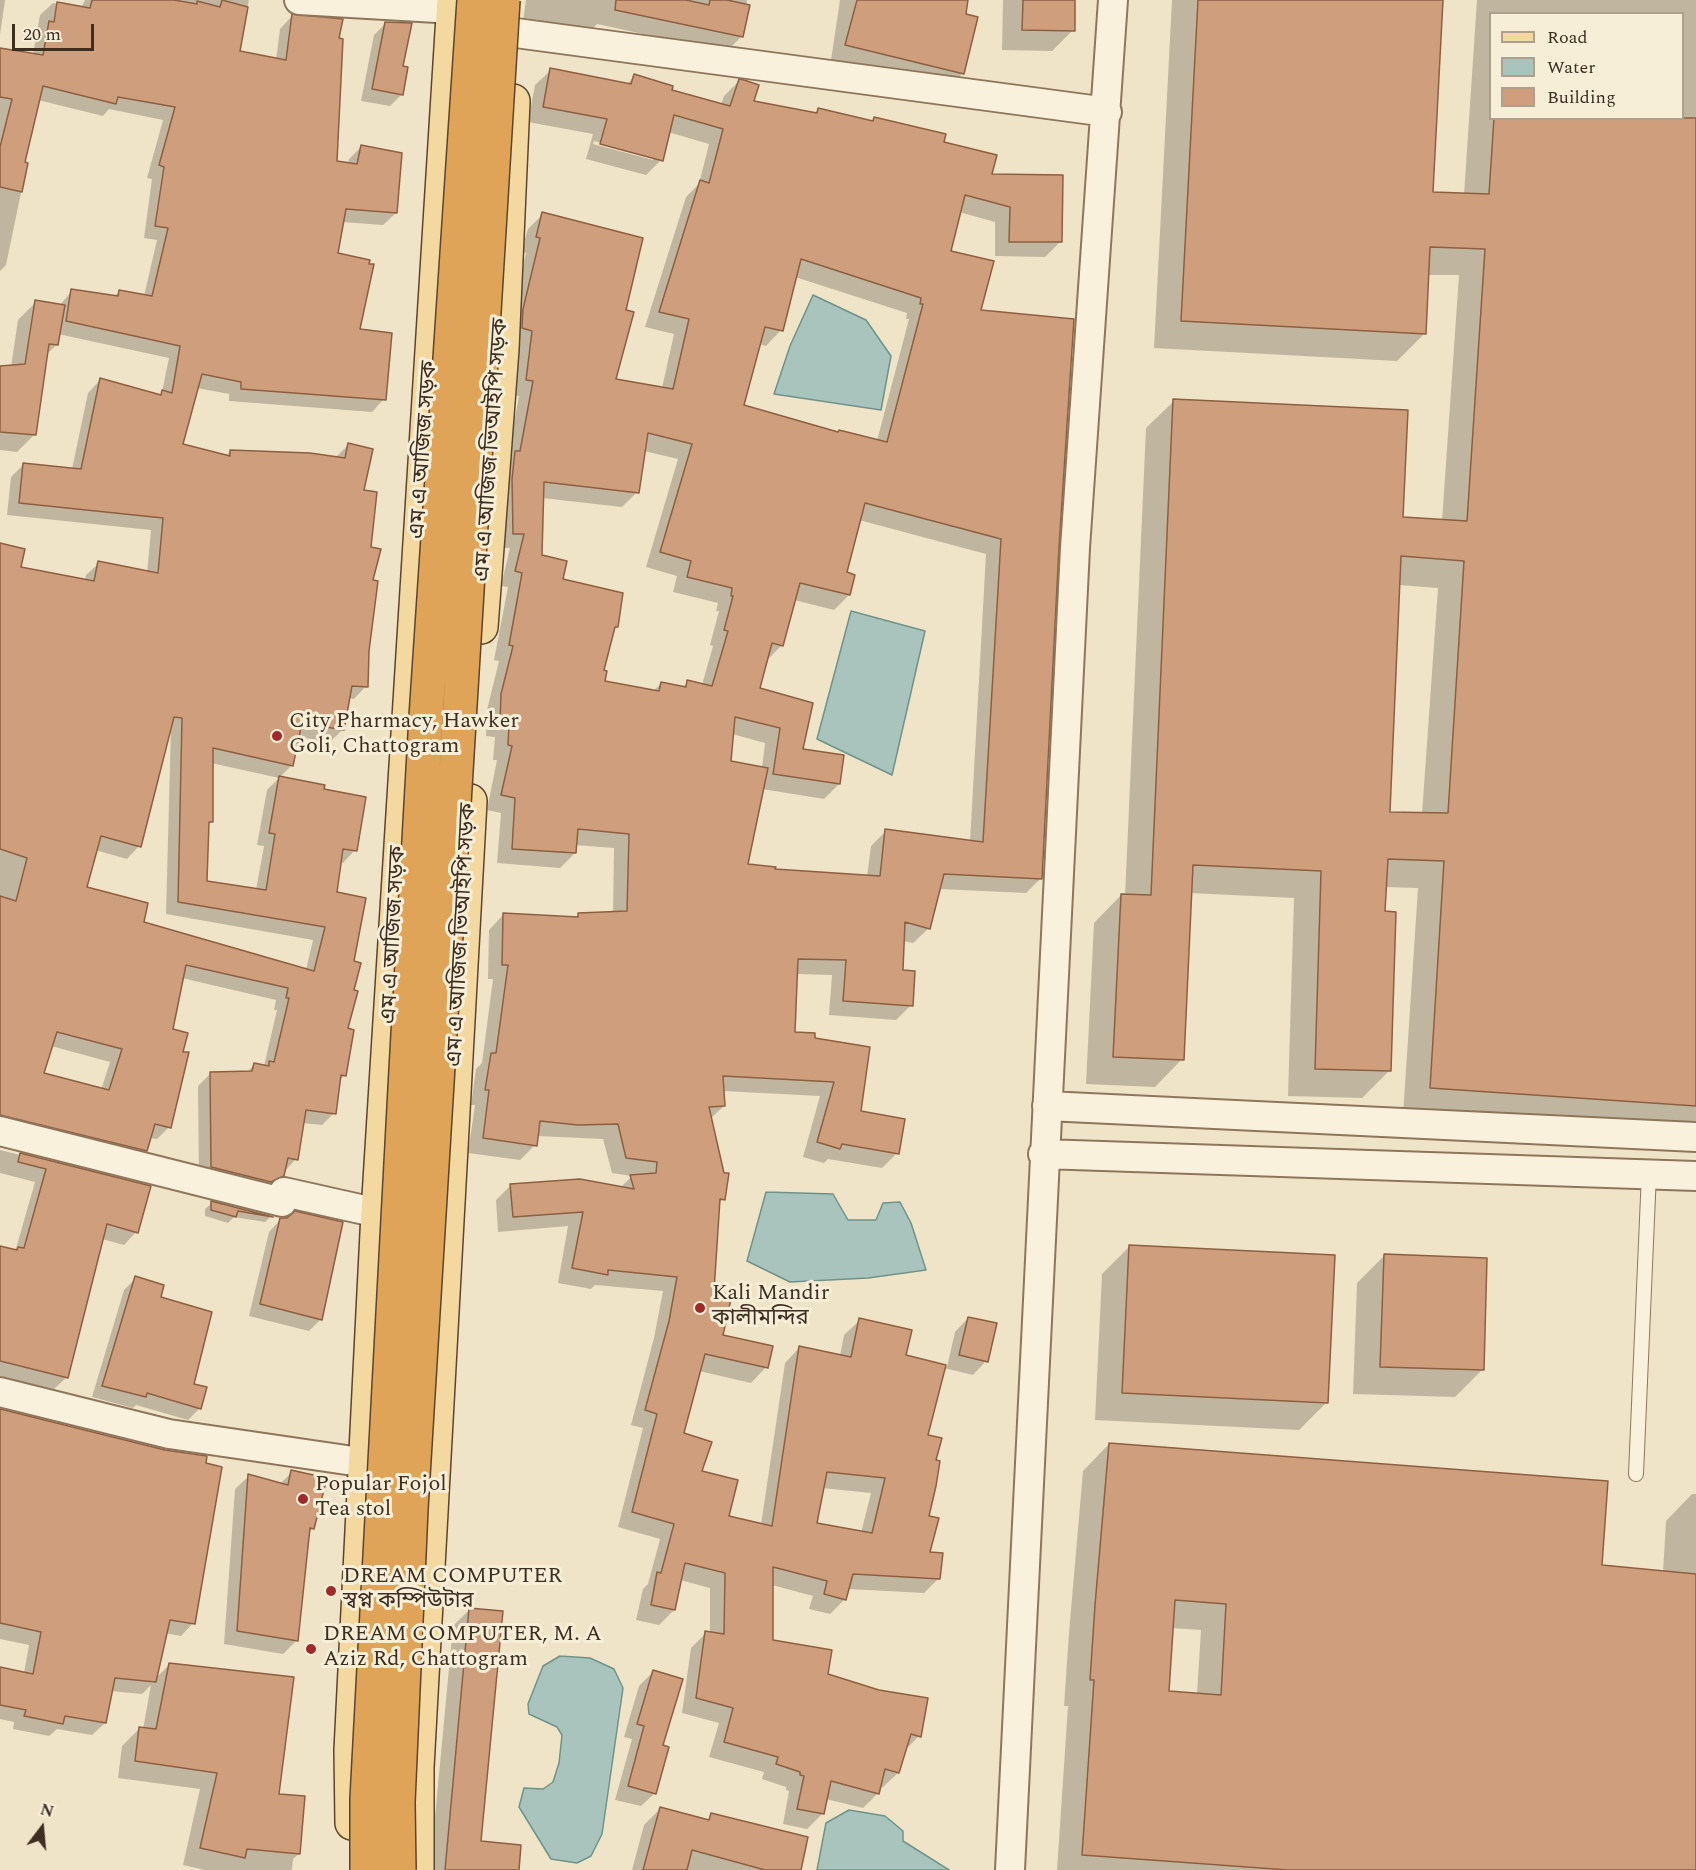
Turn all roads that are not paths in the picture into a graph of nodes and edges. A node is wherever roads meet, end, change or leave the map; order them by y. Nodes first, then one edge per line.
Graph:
1 (299, 0) edge
2 (503, 0) edge
3 (518, 0) edge
4 (1113, 0) edge
5 (460, 3) edge
6 (516, 33) junction
7 (1107, 112) junction
8 (1047, 1106) junction
9 (0, 1131) edge
10 (1650, 1135) junction
11 (1696, 1137) edge
12 (1043, 1154) junction
13 (1649, 1173) junction
14 (1696, 1176) edge
15 (378, 1213) junction
16 (0, 1392) edge
17 (367, 1463) junction
18 (1636, 1474) dead end
19 (353, 1870) edge
20 (368, 1870) edge
21 (399, 1870) edge
22 (417, 1870) edge
23 (1010, 1870) edge

1 - 5 street
2 - 21 highway, bridge
3 - 6 main road, এম এ আজিজ ভিআইপি সড়ক
4 - 7 street
5 - 6 street
5 - 15 main road, এম এ আজিজ সড়ক
5 - 20 highway, bridge
6 - 7 street
6 - 22 main road, এম এ আজিজ ভিআইপি সড়ক
7 - 8 street
8 - 10 street
8 - 12 street
9 - 15 street
10 - 11 street
10 - 13 street
12 - 13 street
12 - 23 street
13 - 14 street
13 - 18 lane
15 - 17 main road, এম এ আজিজ সড়ক
16 - 17 street
17 - 19 main road, এম এ আজিজ সড়ক

